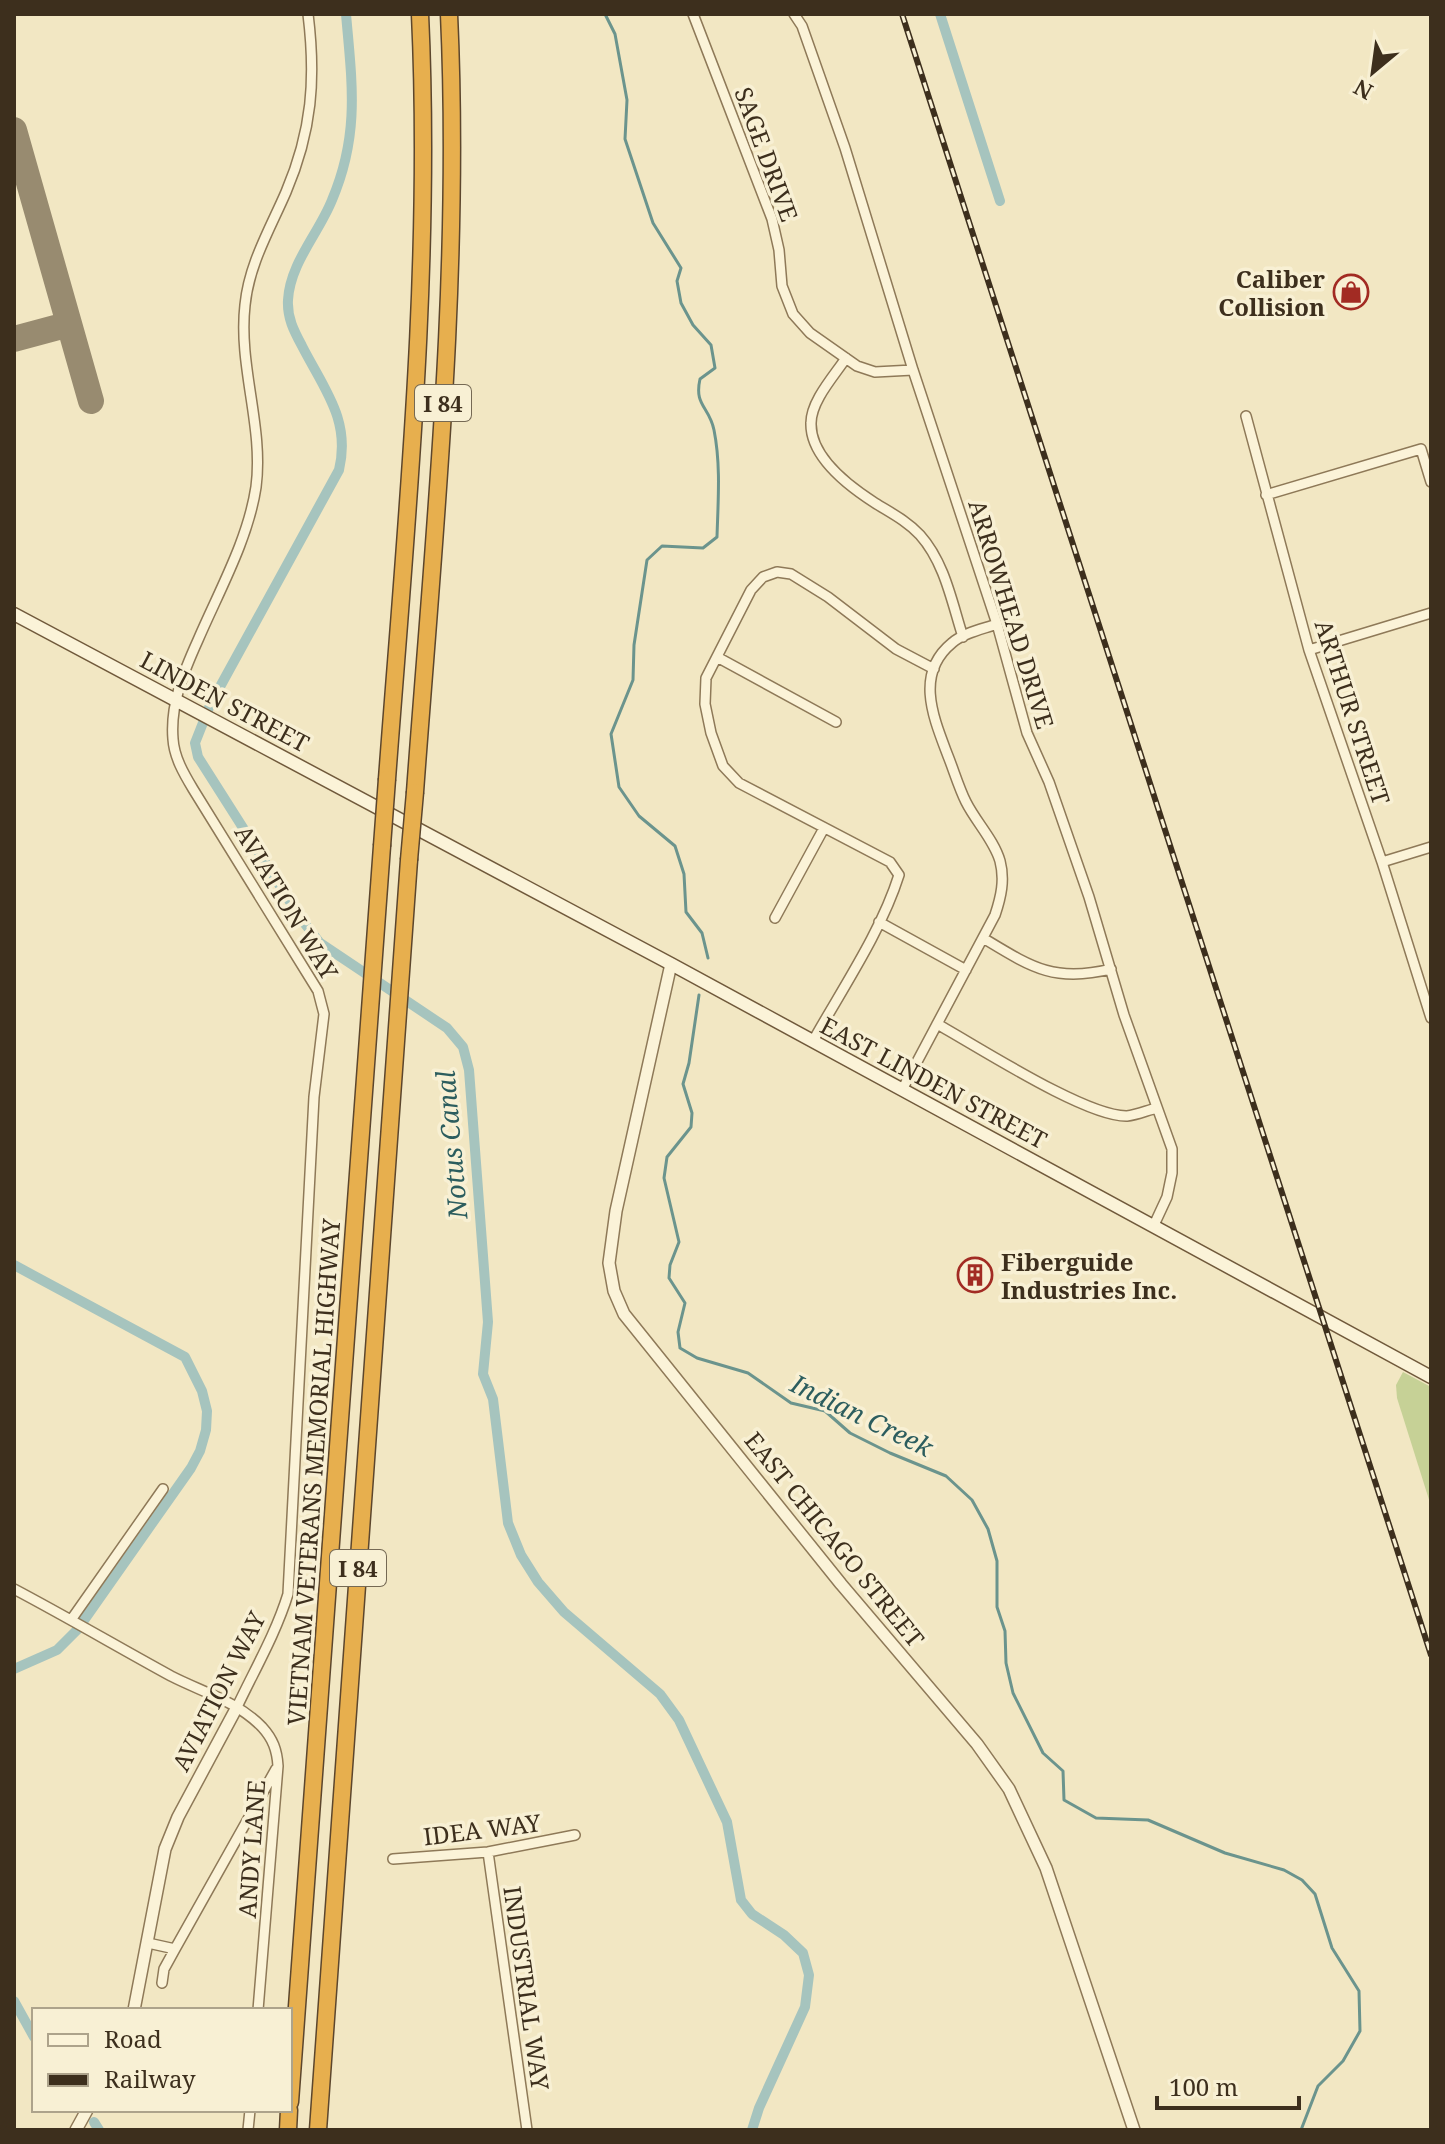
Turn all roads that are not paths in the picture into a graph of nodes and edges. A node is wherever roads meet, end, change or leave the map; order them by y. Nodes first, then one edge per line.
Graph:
1 (308, 14) edge
2 (420, 14) edge
3 (449, 14) edge
4 (794, 14) edge
5 (697, 15) edge
6 (846, 358) junction
7 (913, 370) junction
8 (1246, 416) dead end
9 (1431, 482) edge
10 (1266, 495) junction
11 (1431, 613) edge
12 (14, 614) edge
13 (997, 624) junction
14 (963, 637) junction
15 (1309, 650) junction
16 (717, 657) junction
17 (934, 669) junction
18 (177, 700) junction
19 (836, 722) dead end
20 (416, 827) joint
21 (824, 828) junction
22 (1431, 847) edge
23 (1382, 862) junction
24 (775, 918) dead end
25 (879, 922) junction
26 (983, 938) junction
27 (671, 964) junction
28 (1111, 969) junction
29 (966, 970) junction
30 (1431, 1018) edge
31 (937, 1024) junction
32 (813, 1041) junction
33 (902, 1090) junction
34 (1157, 1108) junction
35 (1154, 1225) junction
36 (1431, 1377) edge
37 (163, 1489) dead end
38 (14, 1589) edge
39 (71, 1620) junction
40 (237, 1707) junction
41 (278, 1766) junction
42 (575, 1835) dead end
43 (488, 1852) junction
44 (393, 1859) dead end
45 (148, 1943) junction
46 (175, 1949) junction
47 (162, 1983) dead end
48 (134, 2008) edge
49 (258, 2008) edge
50 (292, 2075) edge
51 (86, 2112) edge
52 (76, 2130) edge
53 (318, 2130) edge
54 (527, 2130) edge
55 (1134, 2130) edge

1 - 18 street, AVIATION WAY
2 - 50 highway, VIETNAM VETERANS MEMORIAL HIGHWAY / I 84, bridge
3 - 53 highway, I 84, bridge
4 - 7 street, ARROWHEAD DRIVE
5 - 6 street, SAGE DRIVE
6 - 7 street, SAGE DRIVE
6 - 14 street
7 - 13 street, ARROWHEAD DRIVE
8 - 10 street, ARTHUR STREET
9 - 10 street
10 - 15 street, ARTHUR STREET
11 - 15 street
12 - 18 main road, LINDEN STREET
13 - 14 street
13 - 28 street, ARROWHEAD DRIVE
14 - 17 street
15 - 23 street, ARTHUR STREET
16 - 17 street
16 - 19 street
16 - 21 street
17 - 26 street
18 - 20 main road, LINDEN STREET
18 - 40 street, AVIATION WAY
20 - 27 main road, EAST LINDEN STREET
21 - 24 street
21 - 25 street
22 - 23 street
23 - 30 street, ARTHUR STREET
25 - 29 street
25 - 32 street
26 - 28 street
26 - 29 street
27 - 32 main road, EAST LINDEN STREET
27 - 55 street, EAST CHICAGO STREET
28 - 34 street, ARROWHEAD DRIVE
29 - 31 street
31 - 33 street
31 - 34 street
32 - 33 main road, EAST LINDEN STREET
33 - 35 main road, EAST LINDEN STREET
34 - 35 street, ARROWHEAD DRIVE
35 - 36 main road, EAST LINDEN STREET
37 - 39 street
38 - 39 street, ANDY LANE
39 - 40 street, ANDY LANE
40 - 41 street, ANDY LANE
40 - 45 street, AVIATION WAY
41 - 46 street
41 - 49 street, ANDY LANE
42 - 43 street, IDEA WAY
43 - 44 street, IDEA WAY
43 - 54 street, INDUSTRIAL WAY
45 - 46 street
45 - 48 street, AVIATION WAY
46 - 47 street
51 - 52 street

